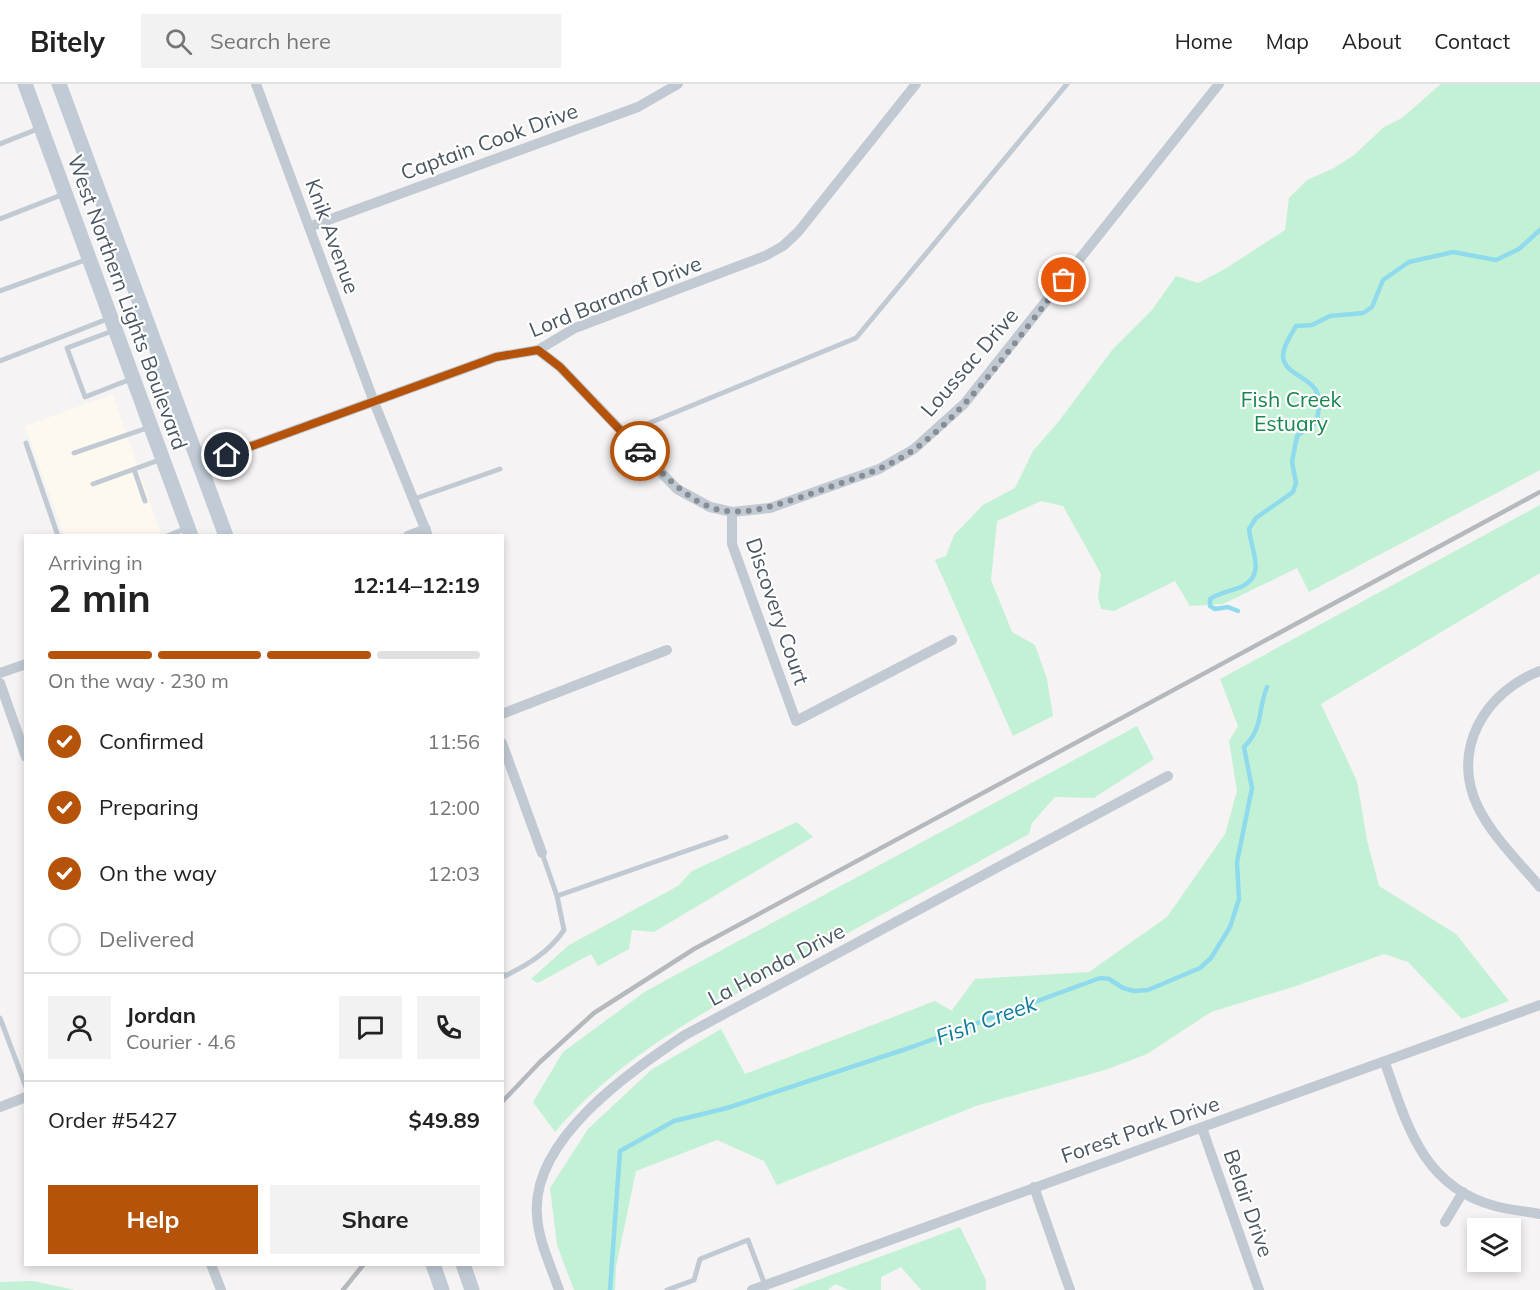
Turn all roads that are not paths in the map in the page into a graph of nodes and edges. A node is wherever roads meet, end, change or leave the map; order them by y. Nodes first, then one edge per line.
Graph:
1 (25, 84) edge
2 (59, 84) edge
3 (256, 84) edge
4 (678, 84) edge
5 (916, 84) edge
6 (1067, 84) edge
7 (1219, 84) edge
8 (41, 128) junction
9 (0, 144) edge
10 (66, 193) junction
11 (0, 219) edge
12 (309, 227) junction
13 (90, 258) junction
14 (0, 291) edge
15 (114, 324) junction
16 (538, 350) junction
17 (0, 361) edge
18 (134, 378) junction
19 (374, 402) junction
20 (152, 426) junction
21 (624, 434) junction
22 (26, 443) dead end
23 (74, 453) dead end
24 (227, 455) dead end
25 (164, 458) junction
26 (134, 469) junction
27 (500, 469) dead end
28 (93, 484) dead end
29 (414, 499) junction
30 (145, 501) dead end
31 (732, 513) junction
32 (190, 531) edge
33 (427, 532) edge
34 (57, 534) edge
35 (225, 534) edge
36 (952, 639) dead end
37 (667, 650) dead end
38 (24, 665) edge
39 (1540, 671) edge
40 (0, 673) edge
41 (0, 684) edge
42 (504, 713) edge
43 (504, 748) edge
44 (24, 751) edge
45 (1168, 776) dead end
46 (726, 837) dead end
47 (542, 853) joint
48 (1540, 887) edge
49 (557, 896) junction
50 (504, 975) edge
51 (1540, 1005) edge
52 (0, 1018) edge
53 (1385, 1063) junction
54 (24, 1083) edge
55 (24, 1099) edge
56 (0, 1107) edge
57 (1202, 1128) junction
58 (1034, 1187) junction
59 (1464, 1192) junction
60 (1540, 1215) edge
61 (1445, 1222) dead end
62 (212, 1266) edge
63 (434, 1266) edge
64 (464, 1266) edge
65 (765, 1286) junction
66 (221, 1290) edge
67 (442, 1290) edge
68 (472, 1290) edge
69 (559, 1290) edge
70 (670, 1290) edge
71 (752, 1290) edge
72 (1070, 1290) edge
73 (1259, 1290) edge

1 - 8 main road, West Northern Lights Boulevard
2 - 35 main road, West Northern Lights Boulevard
3 - 12 street, Knik Avenue
4 - 12 street, Captain Cook Drive
5 - 16 street, Lord Baranof Drive
6 - 21 lane
7 - 31 street, Loussac Drive
8 - 9 lane
8 - 10 main road, West Northern Lights Boulevard
10 - 11 lane
10 - 13 main road, West Northern Lights Boulevard
12 - 19 street, Knik Avenue
13 - 14 lane
13 - 15 main road, West Northern Lights Boulevard
15 - 17 lane
15 - 18 main road, West Northern Lights Boulevard
15 - 18 lane
16 - 19 street, Lord Baranof Drive
16 - 21 street, Loussac Drive
18 - 20 main road, West Northern Lights Boulevard
19 - 24 street, Lord Baranof Drive
19 - 29 street, Knik Avenue
20 - 23 lane
20 - 25 main road, West Northern Lights Boulevard
21 - 31 street, Loussac Drive
22 - 34 lane
25 - 26 lane
25 - 32 main road, West Northern Lights Boulevard
26 - 28 lane
26 - 30 lane
27 - 29 lane
29 - 33 street, Knik Avenue
31 - 36 street, Discovery Court
37 - 42 street
38 - 40 street
39 - 48 street
41 - 44 street
43 - 47 street
45 - 69 street, La Honda Drive
46 - 49 lane
47 - 49 lane
49 - 50 lane
51 - 53 street, Forest Park Drive
52 - 54 lane
53 - 57 street, Forest Park Drive
53 - 59 street
55 - 56 street
57 - 58 street, Forest Park Drive
57 - 73 street, Belair Drive
58 - 65 street, Forest Park Drive
58 - 72 street
59 - 60 street
59 - 61 street
62 - 66 street
63 - 67 main road
64 - 68 main road
65 - 70 lane
65 - 71 street, Forest Park Drive

